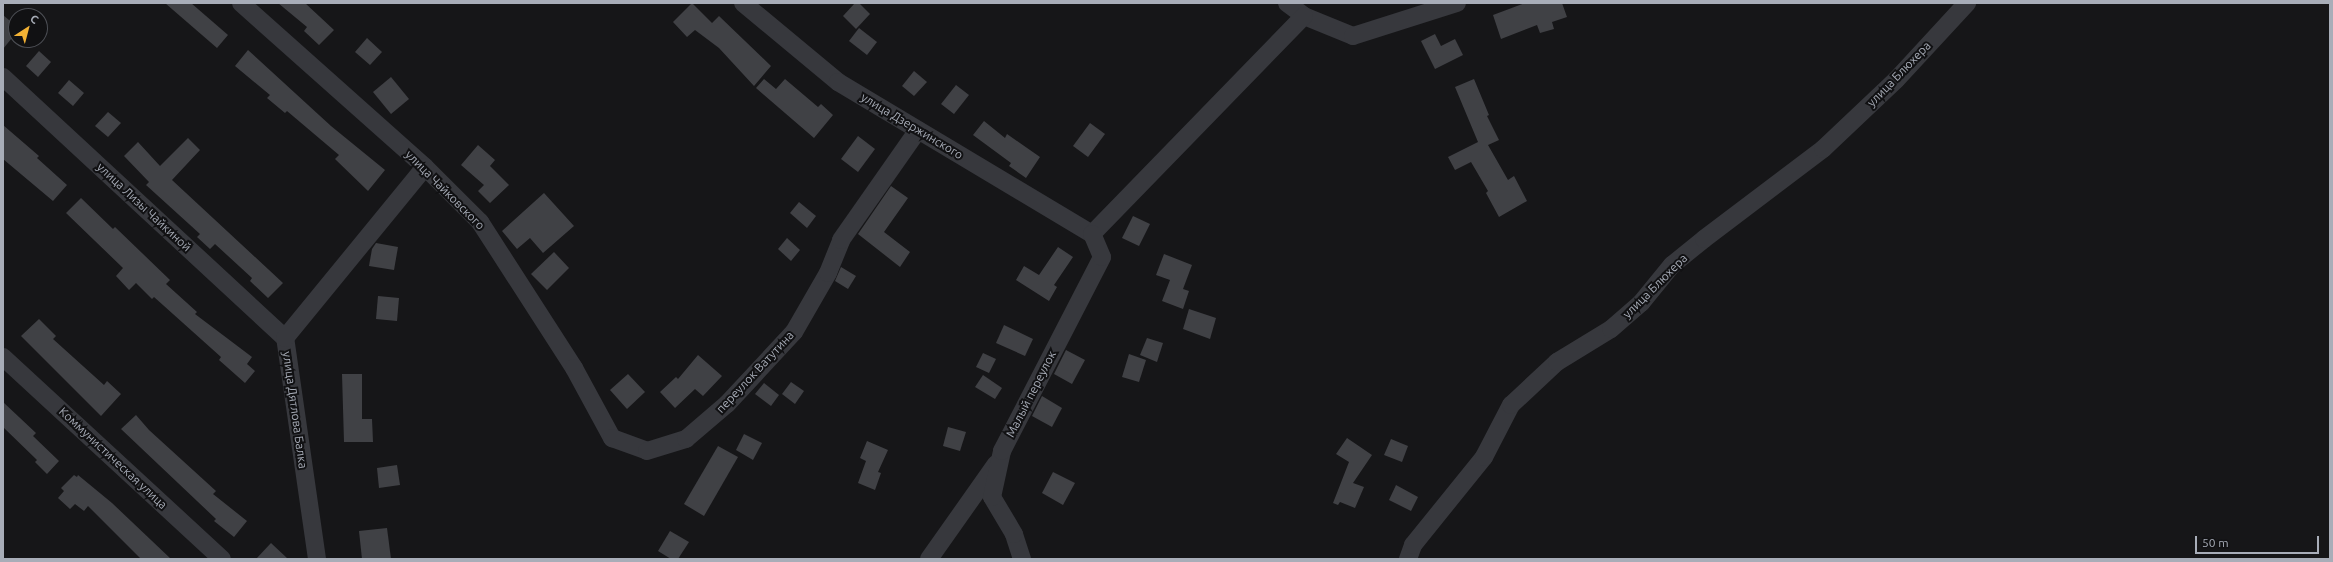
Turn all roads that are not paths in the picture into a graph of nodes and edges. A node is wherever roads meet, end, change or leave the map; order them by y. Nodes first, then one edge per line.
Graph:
1 (241, 3) edge
2 (743, 3) edge
3 (1287, 3) edge
4 (1457, 3) edge
5 (1967, 3) edge
6 (1304, 16) junction
7 (3, 77) edge
8 (918, 130) junction
9 (425, 167) junction
10 (1092, 234) junction
11 (284, 338) junction
12 (3, 357) edge
13 (612, 438) joint
14 (1001, 456) junction
15 (222, 559) edge
16 (316, 559) edge
17 (930, 559) edge
18 (1022, 559) edge
19 (1408, 559) edge

1 - 9 street, улица Чайковского
2 - 8 street, улица Дзержинского
3 - 6 street
4 - 6 street
5 - 19 street, улица Блюхера
6 - 10 street
7 - 11 street, улица Лизы Чайкиной
8 - 10 street, улица Дзержинского
8 - 13 street, переулок Ватутина
9 - 11 street, улица Дятлова Балка
9 - 13 street, улица Чайковского
10 - 14 street, Малый переулок
11 - 16 street, улица Дятлова Балка
12 - 15 street, Коммунистическая улица
14 - 17 street
14 - 18 street, Малый переулок

